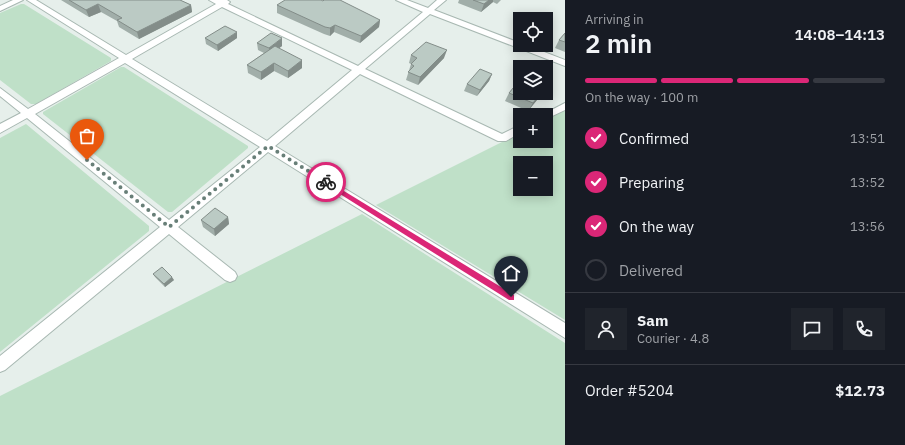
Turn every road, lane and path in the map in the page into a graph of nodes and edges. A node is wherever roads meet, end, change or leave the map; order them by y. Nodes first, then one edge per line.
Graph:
1 (19, 0) edge
2 (31, 0) edge
3 (400, 0) edge
4 (442, 0) edge
5 (221, 1) edge
6 (0, 9) edge
7 (428, 11) junction
8 (125, 58) junction
9 (565, 63) edge
10 (359, 70) junction
11 (0, 91) edge
12 (565, 106) edge
13 (553, 112) edge
14 (28, 113) junction
15 (0, 129) edge
16 (513, 132) edge
17 (268, 146) junction
18 (169, 227) junction
19 (230, 276) dead end
20 (565, 331) edge
21 (0, 365) edge

1 - 6 street
2 - 8 street
3 - 7 street
4 - 7 street
5 - 8 street
5 - 10 street
7 - 9 street
7 - 10 street
8 - 14 street
8 - 17 street
10 - 16 street
10 - 17 street
11 - 14 street
12 - 13 street
14 - 15 street
14 - 18 street
17 - 18 street
17 - 20 street
18 - 19 street
18 - 21 street

